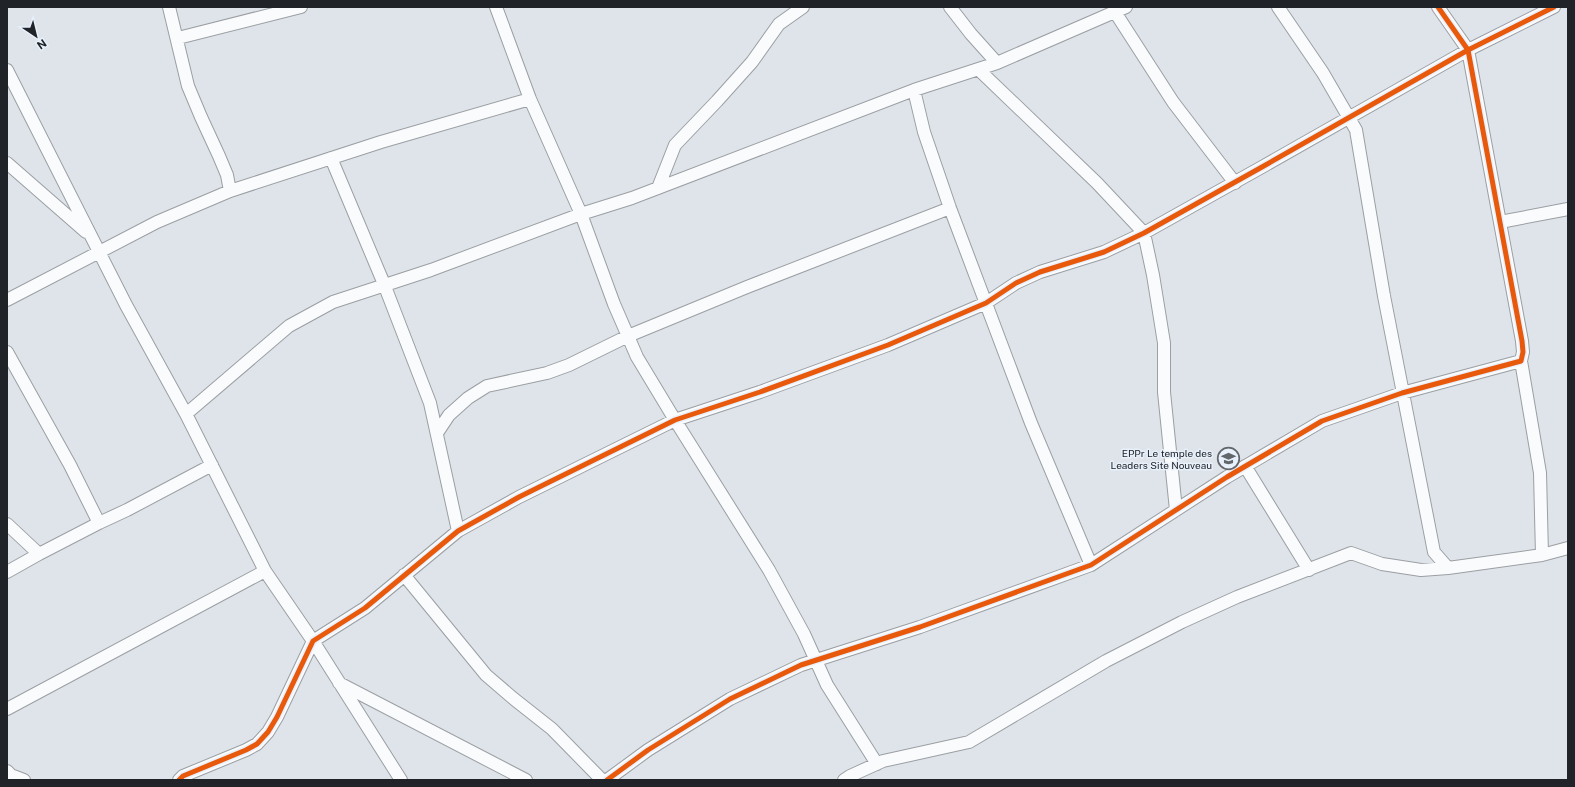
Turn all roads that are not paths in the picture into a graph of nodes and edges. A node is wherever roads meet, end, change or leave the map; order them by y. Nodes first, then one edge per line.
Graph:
1 (169, 7) edge
2 (301, 7) edge
3 (496, 7) edge
4 (803, 7) edge
5 (950, 7) edge
6 (1126, 7) edge
7 (1278, 7) edge
8 (1438, 7) edge
9 (1554, 7) edge
10 (1115, 12) junction
11 (178, 38) junction
12 (1468, 50) junction
13 (997, 63) junction
14 (978, 69) junction
15 (7, 70) edge
16 (914, 90) junction
17 (530, 99) junction
18 (1349, 118) junction
19 (331, 158) junction
20 (7, 162) edge
21 (1235, 183) junction
22 (658, 188) junction
23 (230, 192) junction
24 (950, 208) junction
25 (1568, 209) edge
26 (581, 214) junction
27 (1500, 222) junction
28 (1144, 233) junction
29 (92, 237) junction
30 (99, 252) junction
31 (384, 284) junction
32 (7, 300) edge
33 (986, 303) junction
34 (628, 336) junction
35 (7, 352) edge
36 (1521, 361) junction
37 (1402, 393) junction
38 (186, 414) junction
39 (675, 420) junction
40 (437, 433) junction
41 (212, 465) junction
42 (1245, 466) junction
43 (1176, 510) junction
44 (99, 523) junction
45 (7, 524) edge
46 (458, 531) junction
47 (1568, 548) edge
48 (39, 554) junction
49 (1542, 555) junction
50 (1091, 565) junction
51 (1448, 568) junction
52 (1309, 570) junction
53 (265, 571) junction
54 (7, 572) edge
55 (404, 575) junction
56 (313, 642) junction
57 (816, 660) junction
58 (338, 682) junction
59 (7, 709) edge
60 (877, 764) junction
61 (7, 771) edge
62 (24, 780) edge
63 (179, 780) edge
64 (401, 780) edge
65 (526, 780) edge
66 (602, 780) edge
67 (607, 780) edge
68 (844, 780) edge

1 - 11 street
2 - 11 street
3 - 17 street
4 - 22 street
5 - 13 street
6 - 10 street
7 - 18 street
8 - 12 street
9 - 12 street
10 - 13 street
10 - 21 street
11 - 23 street
12 - 18 street
12 - 27 street
13 - 14 street
14 - 16 street
14 - 28 street
15 - 29 street
16 - 22 street
16 - 24 street
17 - 19 street
17 - 26 street
18 - 21 street
18 - 37 street
19 - 23 street
19 - 31 street
20 - 29 street
21 - 28 street
22 - 26 street
23 - 30 street
24 - 33 street
24 - 34 street
25 - 27 street
26 - 31 street
26 - 34 street
27 - 36 street
28 - 33 street
28 - 43 street
29 - 30 street
30 - 32 street
30 - 38 street
31 - 38 street
31 - 40 street
33 - 39 street
33 - 50 street
34 - 39 street
34 - 40 street
35 - 44 street
36 - 37 street
36 - 49 street
37 - 42 street
37 - 51 street
38 - 41 street
39 - 46 street
39 - 57 street
40 - 46 street
41 - 44 street
41 - 53 street
42 - 43 street
42 - 52 street
43 - 50 street
44 - 48 street
45 - 48 street
46 - 55 street
47 - 49 street
48 - 54 street
49 - 51 street
50 - 57 street
51 - 52 street
52 - 60 street
53 - 56 street
53 - 59 street
55 - 56 street
55 - 66 street
56 - 58 street
56 - 63 street
57 - 60 street
57 - 67 street
58 - 64 street
58 - 65 street
60 - 68 street
61 - 62 street

